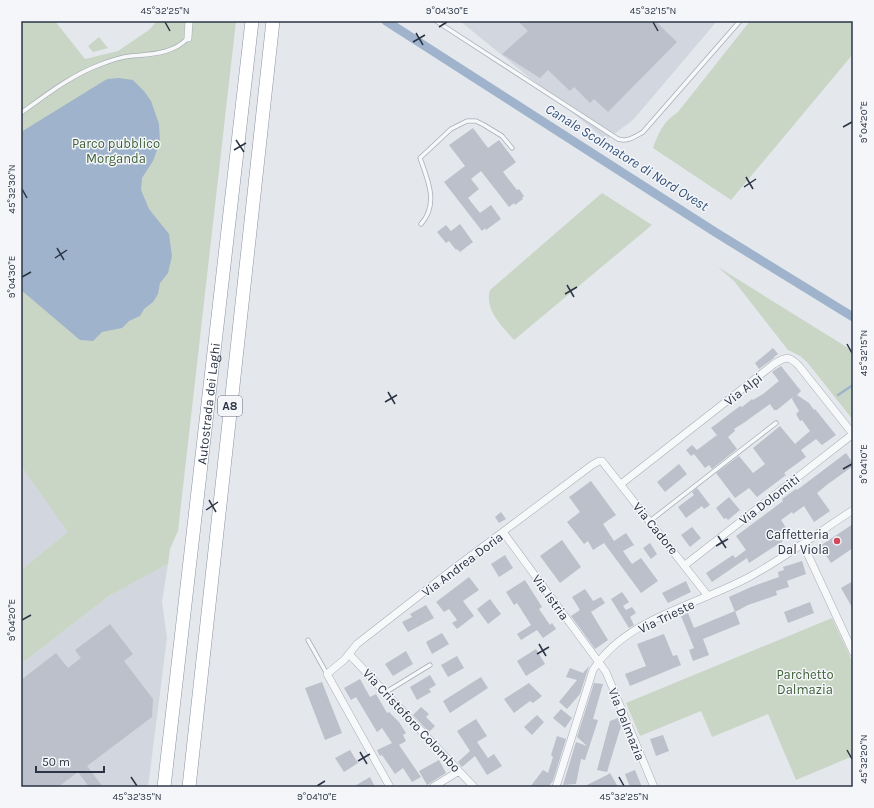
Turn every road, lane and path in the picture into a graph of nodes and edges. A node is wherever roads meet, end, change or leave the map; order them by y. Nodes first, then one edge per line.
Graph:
1 (189, 21) edge
2 (252, 21) edge
3 (272, 21) edge
4 (436, 21) edge
5 (740, 21) edge
6 (188, 38) joint
7 (21, 113) edge
8 (512, 148) dead end
9 (421, 224) dead end
10 (776, 423) dead end
11 (853, 434) edge
12 (602, 461) joint
13 (621, 484) junction
14 (853, 510) edge
15 (650, 521) junction
16 (503, 532) junction
17 (803, 544) junction
18 (685, 565) junction
19 (708, 596) junction
20 (308, 640) dead end
21 (853, 652) edge
22 (349, 654) junction
23 (598, 662) junction
24 (430, 665) dead end
25 (327, 674) junction
26 (386, 692) junction
27 (459, 770) junction
28 (164, 787) edge
29 (189, 787) edge
30 (390, 787) edge
31 (433, 787) edge
32 (474, 787) edge
33 (556, 787) edge
34 (654, 787) edge

1 - 6 street
2 - 28 highway, Autostrada dei Laghi / A8
3 - 29 highway, Autostrada dei Laghi / A8
4 - 5 lane
6 - 7 lane
8 - 9 lane
10 - 15 lane
11 - 13 street, Via Alpi
11 - 18 street, Via Dolomiti
12 - 13 street, Via Cadore
12 - 16 street, Via Andrea Doria
13 - 15 street, Via Cadore
14 - 17 street, Via Trieste
15 - 18 street, Via Cadore
16 - 22 street, Via Andrea Doria
16 - 23 street, Via Istria
17 - 19 street, Via Trieste
17 - 21 street
18 - 19 street, Via Cadore
19 - 23 street, Via Trieste
20 - 25 lane
22 - 25 street, Via Andrea Doria
22 - 26 street, Via Cristoforo Colombo
23 - 33 street, Via Trieste
23 - 34 street, Via Dalmazia
24 - 26 lane
25 - 30 street
26 - 27 street, Via Cristoforo Colombo
27 - 31 street
27 - 32 street, Via Cristoforo Colombo

